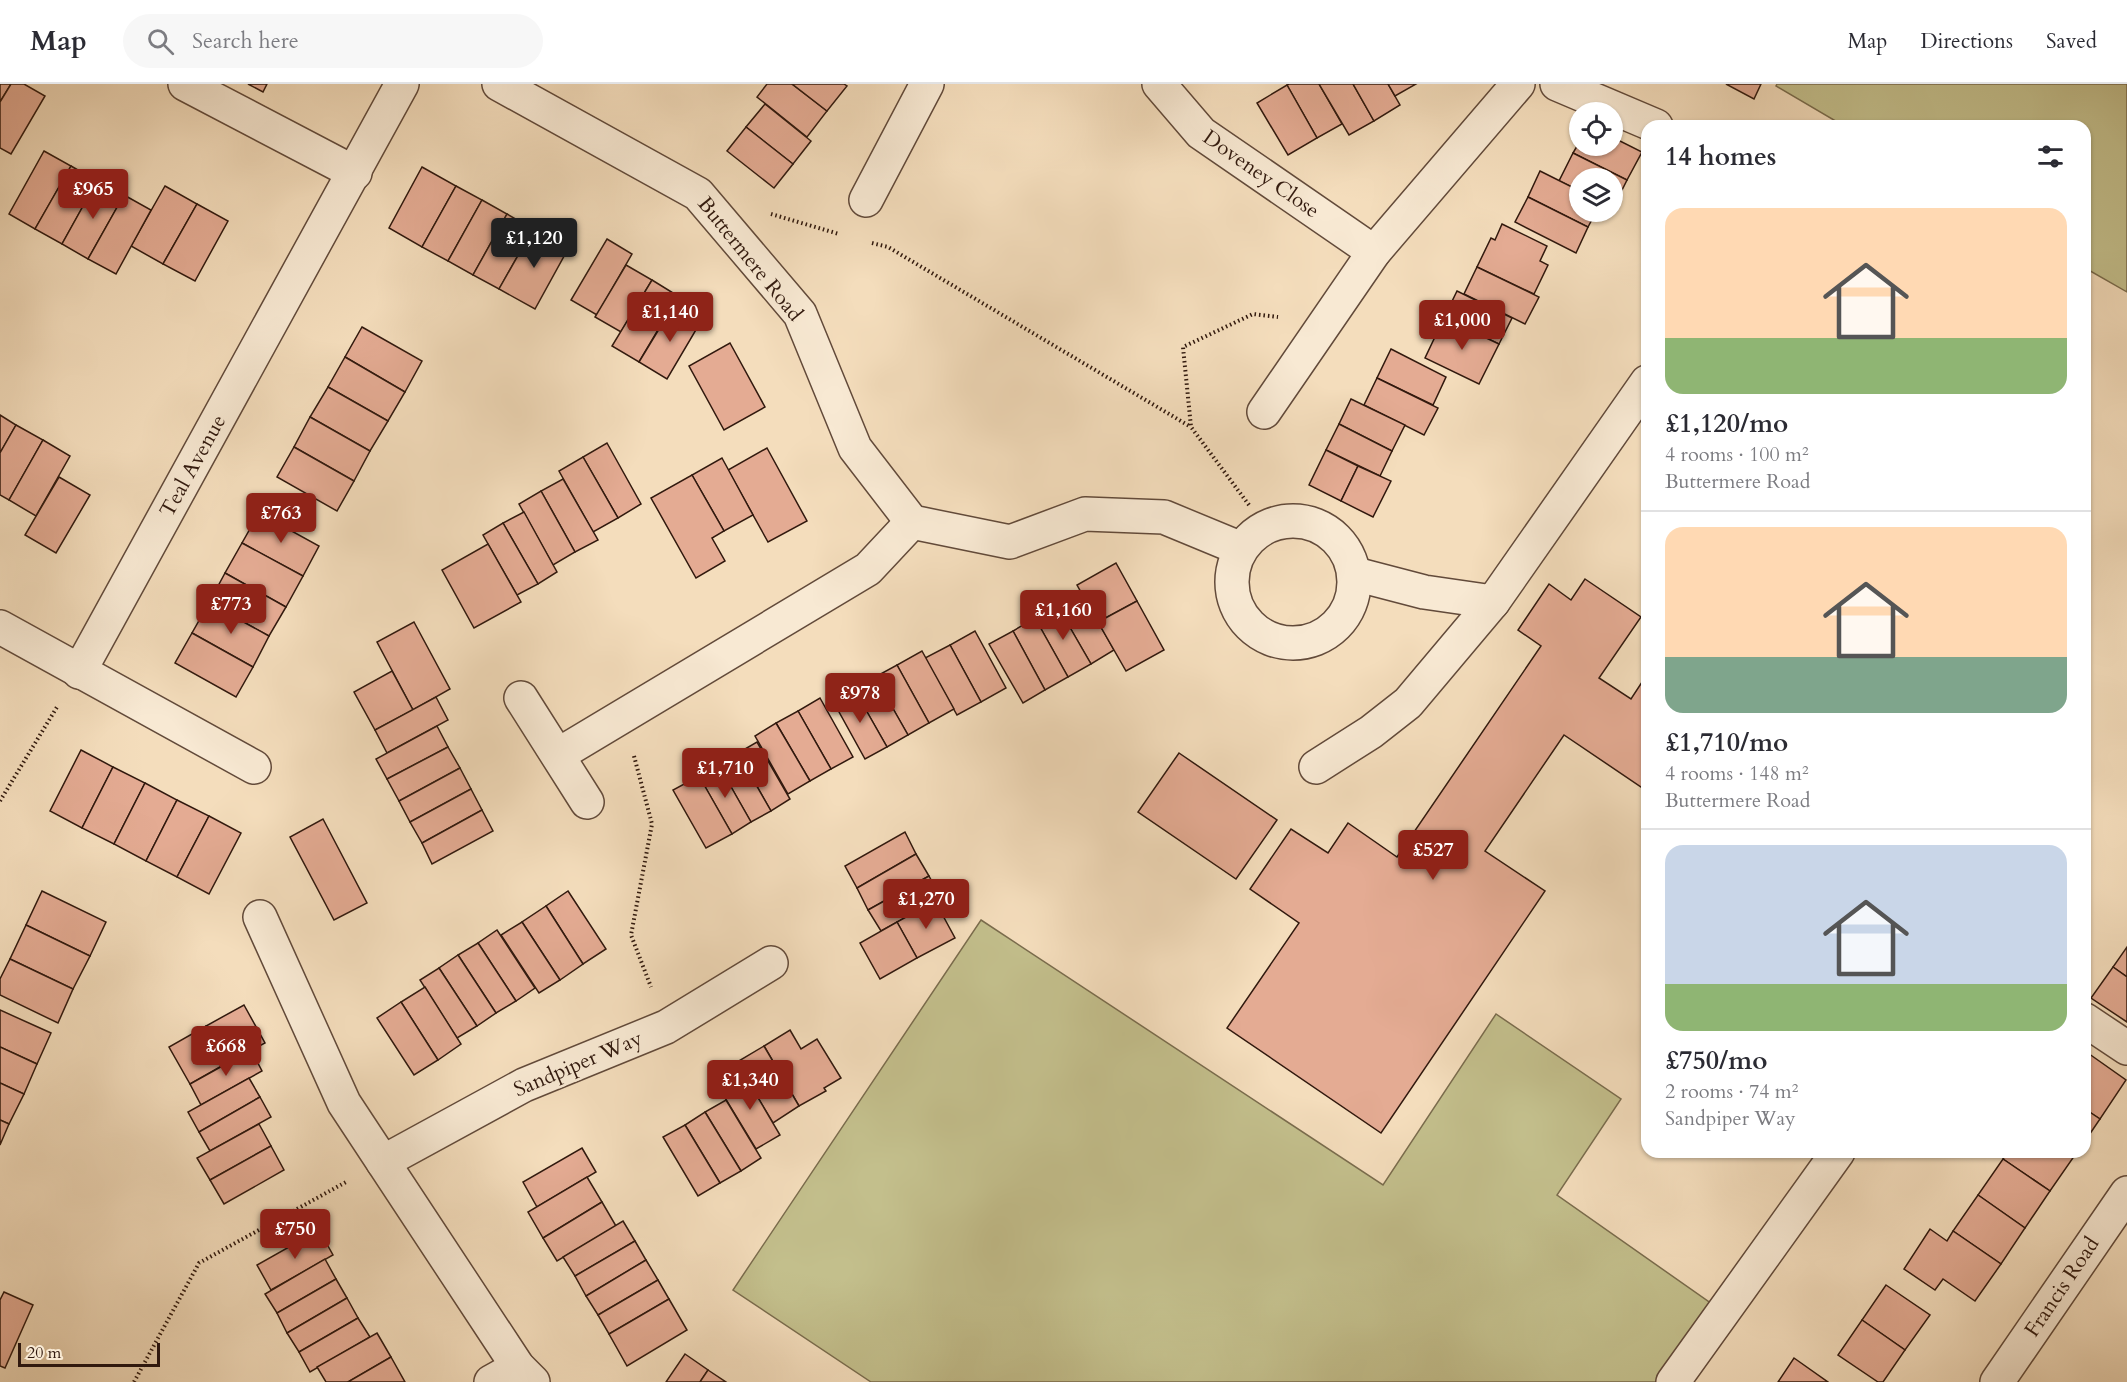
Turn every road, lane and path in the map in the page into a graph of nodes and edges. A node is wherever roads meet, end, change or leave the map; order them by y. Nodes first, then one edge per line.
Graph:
1 (185, 84) edge
2 (402, 84) edge
3 (499, 84) edge
4 (927, 84) edge
5 (1159, 84) edge
6 (1518, 84) edge
7 (1557, 84) edge
8 (1642, 120) edge
9 (355, 172) junction
10 (866, 200) dead end
11 (765, 213) dead end
12 (843, 235) dead end
13 (865, 241) dead end
14 (1374, 252) junction
15 (1641, 391) edge
16 (1264, 412) dead end
17 (1191, 427) dead end
18 (912, 522) junction
19 (1239, 548) junction
20 (1355, 574) junction
21 (1493, 602) junction
22 (0, 627) edge
23 (79, 672) junction
24 (521, 698) dead end
25 (624, 715) junction
26 (558, 755) junction
27 (254, 767) dead end
28 (1316, 767) dead end
29 (0, 801) edge
30 (587, 802) dead end
31 (260, 916) dead end
32 (771, 963) dead end
33 (2091, 1024) edge
34 (666, 1028) junction
35 (2127, 1048) edge
36 (1834, 1158) edge
37 (383, 1162) junction
38 (2127, 1193) edge
39 (514, 1377) edge
40 (134, 1382) edge
41 (1673, 1382) edge
42 (1997, 1382) edge

1 - 9 street
2 - 9 street, Teal Avenue
3 - 18 street, Buttermere Road
4 - 10 street
5 - 14 street, Doveney Close
6 - 14 street
7 - 8 street
9 - 23 street, Teal Avenue
11 - 12 path
13 - 17 path
14 - 16 street
15 - 21 street
18 - 19 street
18 - 25 street
19 - 20 street
19 - 20 street
20 - 21 street
21 - 28 street
22 - 23 street
23 - 27 street
23 - 29 path
24 - 26 street
25 - 26 street
25 - 34 path
26 - 30 street
31 - 37 street
32 - 34 street, Sandpiper Way
33 - 35 street
34 - 37 street, Sandpiper Way
36 - 41 street
37 - 39 street
37 - 40 path
38 - 42 street, Francis Road

